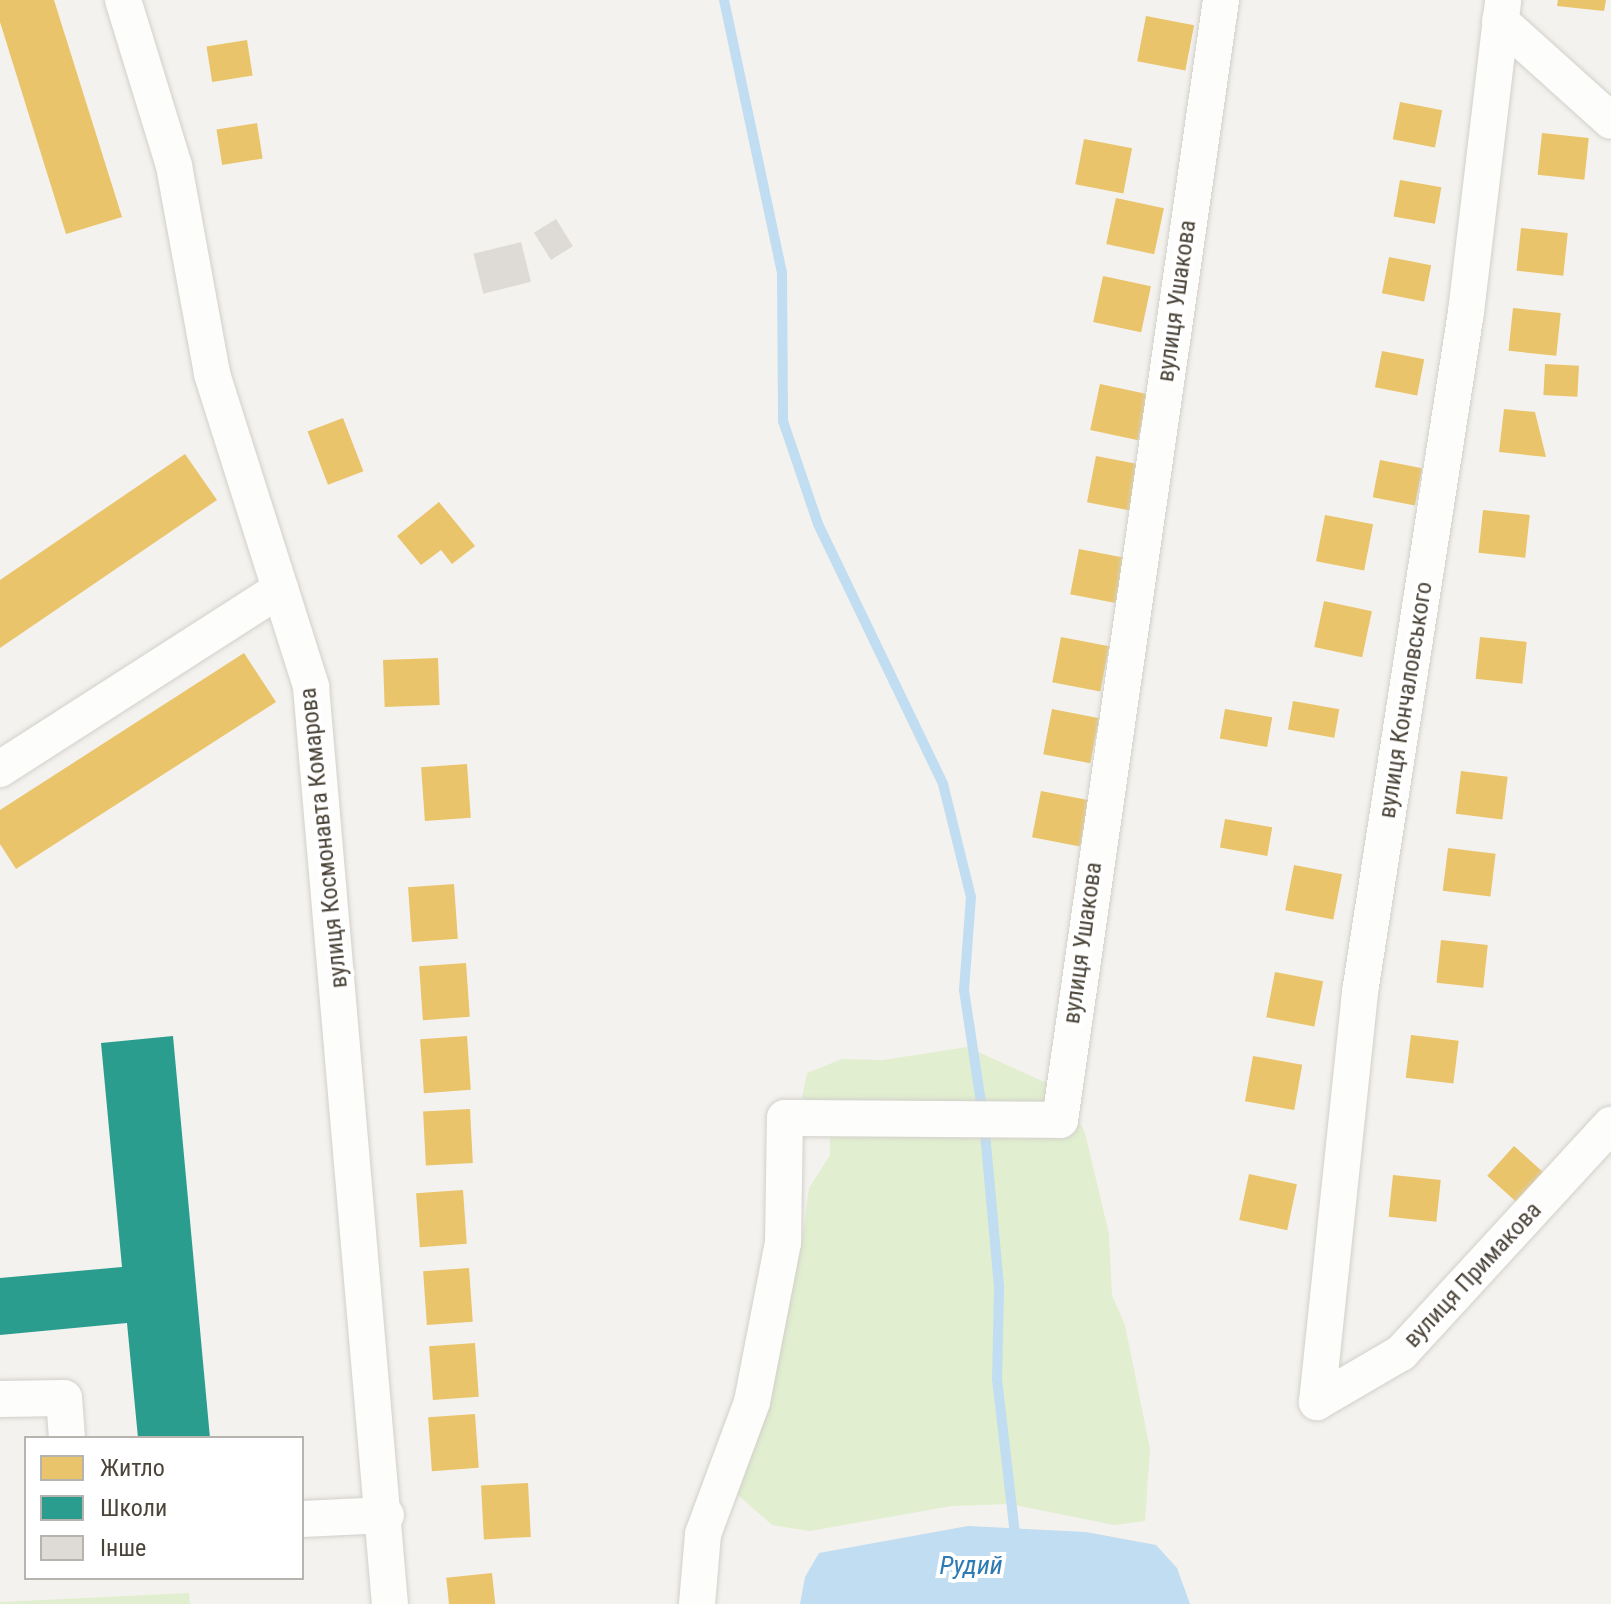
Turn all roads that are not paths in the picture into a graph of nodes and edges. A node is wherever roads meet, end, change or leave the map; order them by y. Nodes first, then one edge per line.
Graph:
1 (123, 0) edge
2 (1221, 0) edge
3 (1501, 10) edge
4 (1611, 121) edge
5 (280, 589) junction
6 (0, 769) edge
7 (1611, 1125) edge
8 (0, 1399) edge
9 (1317, 1402) joint
10 (67, 1436) edge
11 (386, 1515) junction
12 (304, 1519) edge
13 (390, 1604) edge
14 (697, 1604) edge

1 - 5 street, вулиця Космонавта Комарова
2 - 14 street, вулиця Ушакова
3 - 4 street
3 - 9 street, вулиця Кончаловського
5 - 6 street
5 - 11 street, вулиця Космонавта Комарова
7 - 9 street, вулиця Примакова
8 - 10 street
11 - 12 street
11 - 13 street, вулиця Космонавта Комарова

